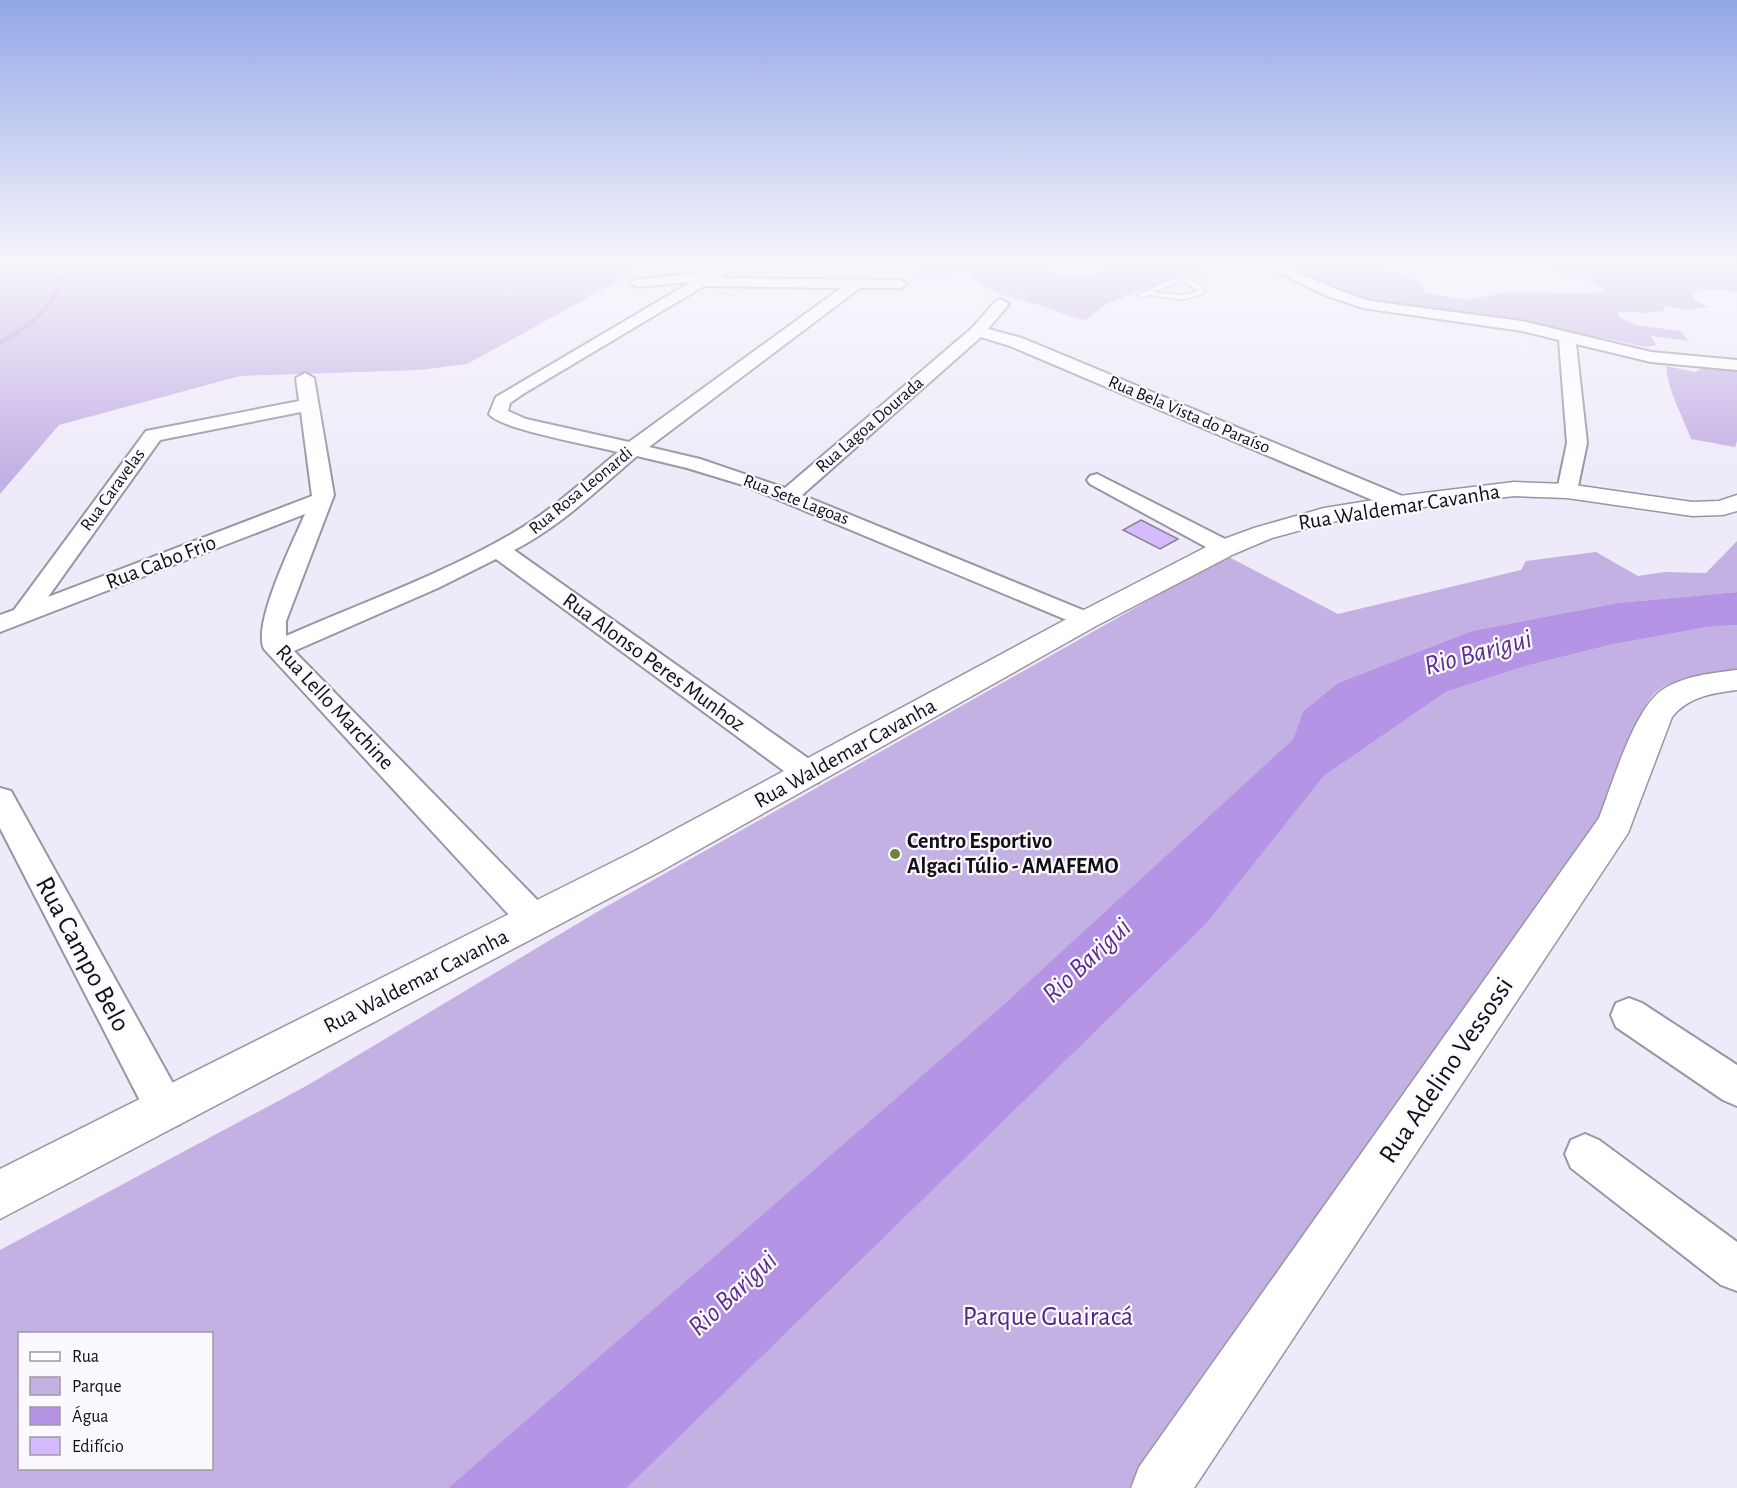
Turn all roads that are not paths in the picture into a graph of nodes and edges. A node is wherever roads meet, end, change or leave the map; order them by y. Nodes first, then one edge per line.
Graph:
1 (616, 331) edge
2 (792, 331) edge
3 (978, 331) edge
4 (980, 331) edge
5 (1547, 331) edge
6 (1568, 336) junction
7 (1737, 365) edge
8 (304, 378) dead end
9 (309, 405) junction
10 (633, 449) junction
11 (1097, 480) dead end
12 (1567, 491) junction
13 (789, 495) junction
14 (322, 500) junction
15 (1737, 502) edge
16 (1400, 503) junction
17 (1225, 548) junction
18 (500, 551) junction
19 (23, 615) junction
20 (1086, 620) junction
21 (0, 624) edge
22 (277, 649) junction
23 (1737, 680) edge
24 (809, 774) junction
25 (0, 799) edge
26 (535, 920) junction
27 (1629, 1015) dead end
28 (1737, 1087) edge
29 (166, 1110) junction
30 (1585, 1154) dead end
31 (0, 1195) edge
32 (1737, 1269) edge
33 (1160, 1488) edge

1 - 10 street, Rua Sete Lagoas
2 - 10 street, Rua Rosa Leonardi
3 - 13 street, Rua Lagoa Dourada
4 - 16 street, Rua Bela Vista do Paraíso
5 - 6 street
6 - 7 street
6 - 12 street
8 - 9 street, Rua Lello Marchine
9 - 14 street, Rua Lello Marchine
9 - 19 street, Rua Caravelas
10 - 13 street, Rua Sete Lagoas
10 - 18 street, Rua Rosa Leonardi
11 - 17 street
12 - 15 street, Rua Waldemar Cavanha
12 - 16 street, Rua Waldemar Cavanha
13 - 20 street, Rua Sete Lagoas
14 - 19 street, Rua Cabo Frio
14 - 22 street, Rua Lello Marchine
16 - 17 street, Rua Waldemar Cavanha
17 - 20 street, Rua Waldemar Cavanha
18 - 22 street, Rua Rosa Leonardi
18 - 24 street, Rua Alonso Peres Munhoz
19 - 21 street, Rua Cabo Frio
20 - 24 street, Rua Waldemar Cavanha
22 - 26 street, Rua Lello Marchine
23 - 33 street, Rua Adelino Vessossi
24 - 26 street, Rua Waldemar Cavanha
25 - 29 street, Rua Campo Belo
26 - 29 street, Rua Waldemar Cavanha
27 - 28 street
29 - 31 street, Rua Waldemar Cavanha
30 - 32 street

